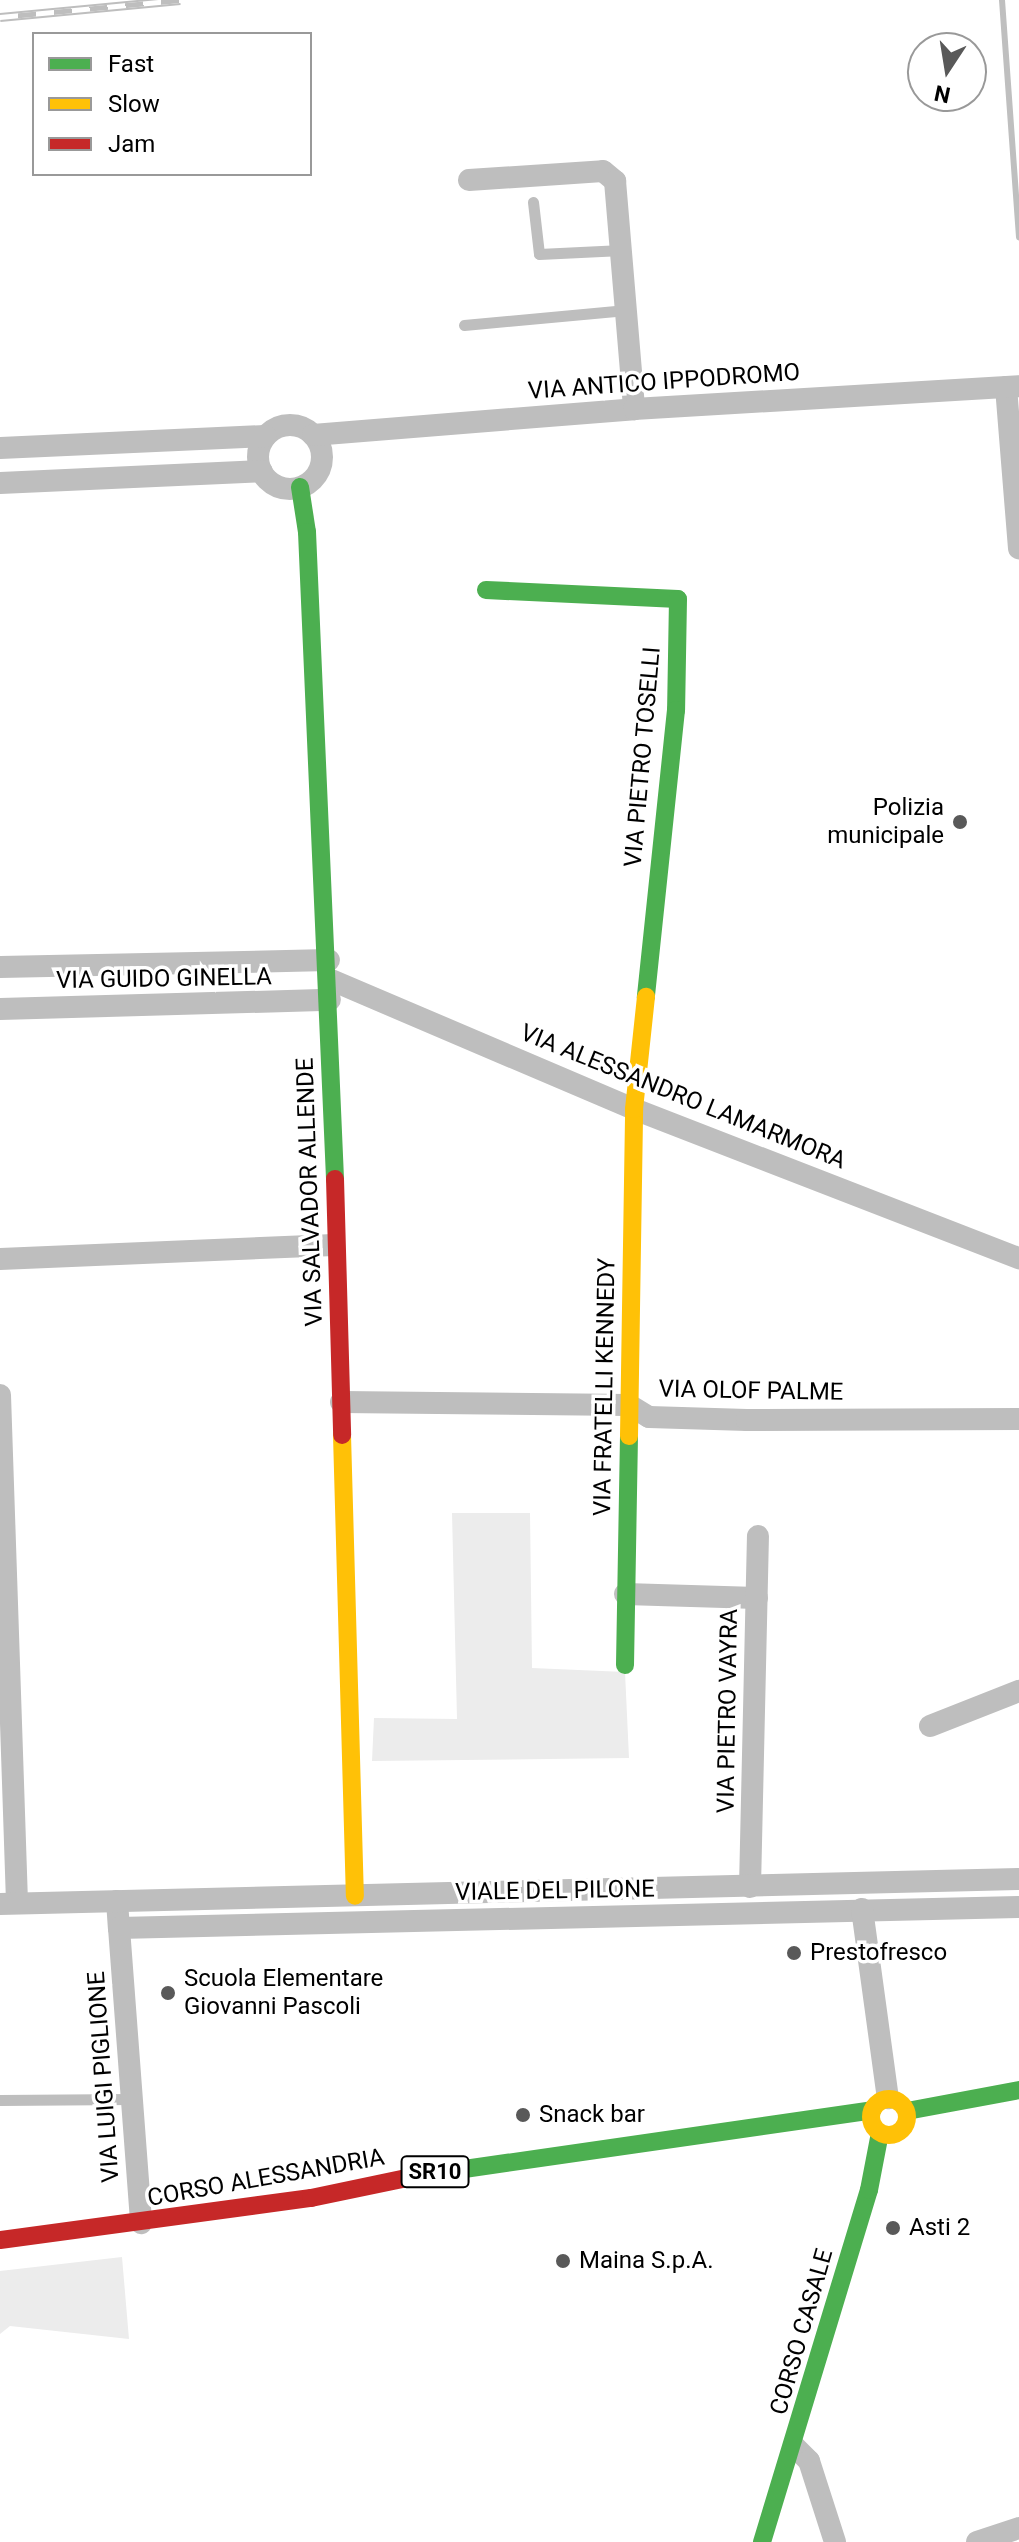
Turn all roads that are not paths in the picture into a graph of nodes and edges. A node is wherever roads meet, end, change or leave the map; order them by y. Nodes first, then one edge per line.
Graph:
1 (469, 180) dead end
2 (533, 202) dead end
3 (622, 250) junction
4 (626, 310) junction
5 (464, 325) dead end
6 (1012, 387) edge
7 (634, 409) junction
8 (313, 435) junction
9 (266, 436) junction
10 (0, 448) edge
11 (262, 471) junction
12 (0, 483) edge
13 (300, 487) junction
14 (1019, 548) edge
15 (486, 590) dead end
16 (0, 967) edge
17 (329, 979) junction
18 (0, 1009) edge
19 (634, 1109) junction
20 (334, 1245) junction
21 (1019, 1258) edge
22 (0, 1259) edge
23 (0, 1395) edge
24 (341, 1402) junction
25 (629, 1405) junction
26 (1019, 1419) edge
27 (758, 1536) dead end
28 (625, 1594) junction
29 (757, 1598) junction
30 (625, 1665) dead end
31 (1019, 1691) edge
32 (930, 1726) dead end
33 (1019, 1879) edge
34 (750, 1887) junction
35 (355, 1896) junction
36 (117, 1901) junction
37 (8, 1903) edge
38 (1019, 1907) edge
39 (862, 1909) junction
40 (119, 1928) junction
41 (1019, 2090) edge
42 (131, 2099) junction
43 (0, 2100) edge
44 (889, 2106) junction
45 (880, 2133) junction
46 (141, 2223) junction
47 (0, 2240) edge
48 (794, 2446) junction
49 (1019, 2528) edge
50 (762, 2542) edge
51 (835, 2542) edge
52 (977, 2542) edge

1 - 3 street
2 - 3 lane
3 - 4 street
4 - 5 lane
4 - 7 street
6 - 7 street, VIA ANTICO IPPODROMO
6 - 14 street
7 - 8 street, VIA ANTICO IPPODROMO
8 - 9 street
8 - 13 street
9 - 10 street
9 - 11 street
11 - 12 street
11 - 13 street
13 - 17 street, VIA SALVADOR ALLENDE
15 - 19 street, VIA PIETRO TOSELLI
16 - 17 street, VIA GUIDO GINELLA
17 - 18 street, VIA GUIDO GINELLA
17 - 19 street, VIA ALESSANDRO LAMARMORA
17 - 20 street, VIA SALVADOR ALLENDE
19 - 21 street, VIA ALESSANDRO LAMARMORA
19 - 25 street, VIA FRATELLI KENNEDY
20 - 22 street
20 - 24 street, VIA SALVADOR ALLENDE
23 - 37 street
24 - 25 street, VIA OLOF PALME
24 - 35 street, VIA SALVADOR ALLENDE
25 - 26 street, VIA OLOF PALME
25 - 28 street, VIA FRATELLI KENNEDY
27 - 29 street, VIA PIETRO VAYRA
28 - 29 street
28 - 30 street, VIA FRATELLI KENNEDY
29 - 34 street, VIA PIETRO VAYRA
31 - 32 street
33 - 34 street, VIALE DEL PILONE
34 - 35 street, VIALE DEL PILONE
35 - 36 street, VIALE DEL PILONE
36 - 37 street, VIALE DEL PILONE
36 - 40 street
38 - 39 street, VIALE DEL PILONE
39 - 40 street, VIALE DEL PILONE
39 - 44 street
40 - 42 street, VIA LUIGI PIGLIONE
41 - 44 street, CORSO ALESSANDRIA
42 - 43 lane
42 - 46 street, VIA LUIGI PIGLIONE
44 - 45 street
44 - 45 street
44 - 46 street, CORSO ALESSANDRIA / SR10
45 - 48 street, CORSO CASALE
46 - 47 street, CORSO ALESSANDRIA / SR10
48 - 50 street, CORSO CASALE
48 - 51 street
49 - 52 street

